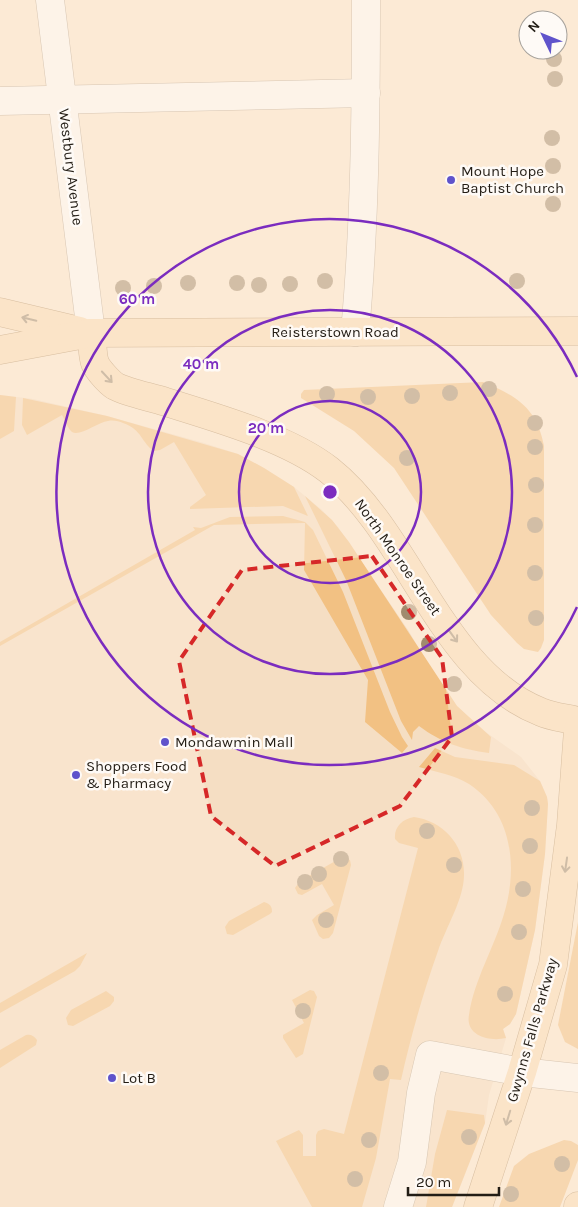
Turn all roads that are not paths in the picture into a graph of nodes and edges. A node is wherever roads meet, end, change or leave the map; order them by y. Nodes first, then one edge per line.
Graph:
1 (50, 0) edge
2 (366, 0) edge
3 (366, 93) junction
4 (63, 100) junction
5 (0, 101) edge
6 (0, 312) edge
7 (578, 331) edge
8 (355, 332) junction
9 (92, 333) junction
10 (0, 350) edge
11 (578, 721) edge
12 (578, 730) edge
13 (522, 1072) junction
14 (578, 1078) edge
15 (398, 1207) edge
16 (478, 1207) edge

1 - 4 street, Westbury Avenue
2 - 3 street
3 - 4 street
3 - 8 street
4 - 5 street
4 - 9 street, Westbury Avenue
9 -> 6 main road, Reisterstown Road
7 - 8 main road, Reisterstown Road
8 - 9 main road, Reisterstown Road
9 - 10 main road, Reisterstown Road
9 -> 11 main road, North Monroe Street
12 -> 13 main road, Gwynns Falls Parkway
13 - 14 street
13 - 15 street
13 -> 16 main road, Gwynns Falls Parkway

